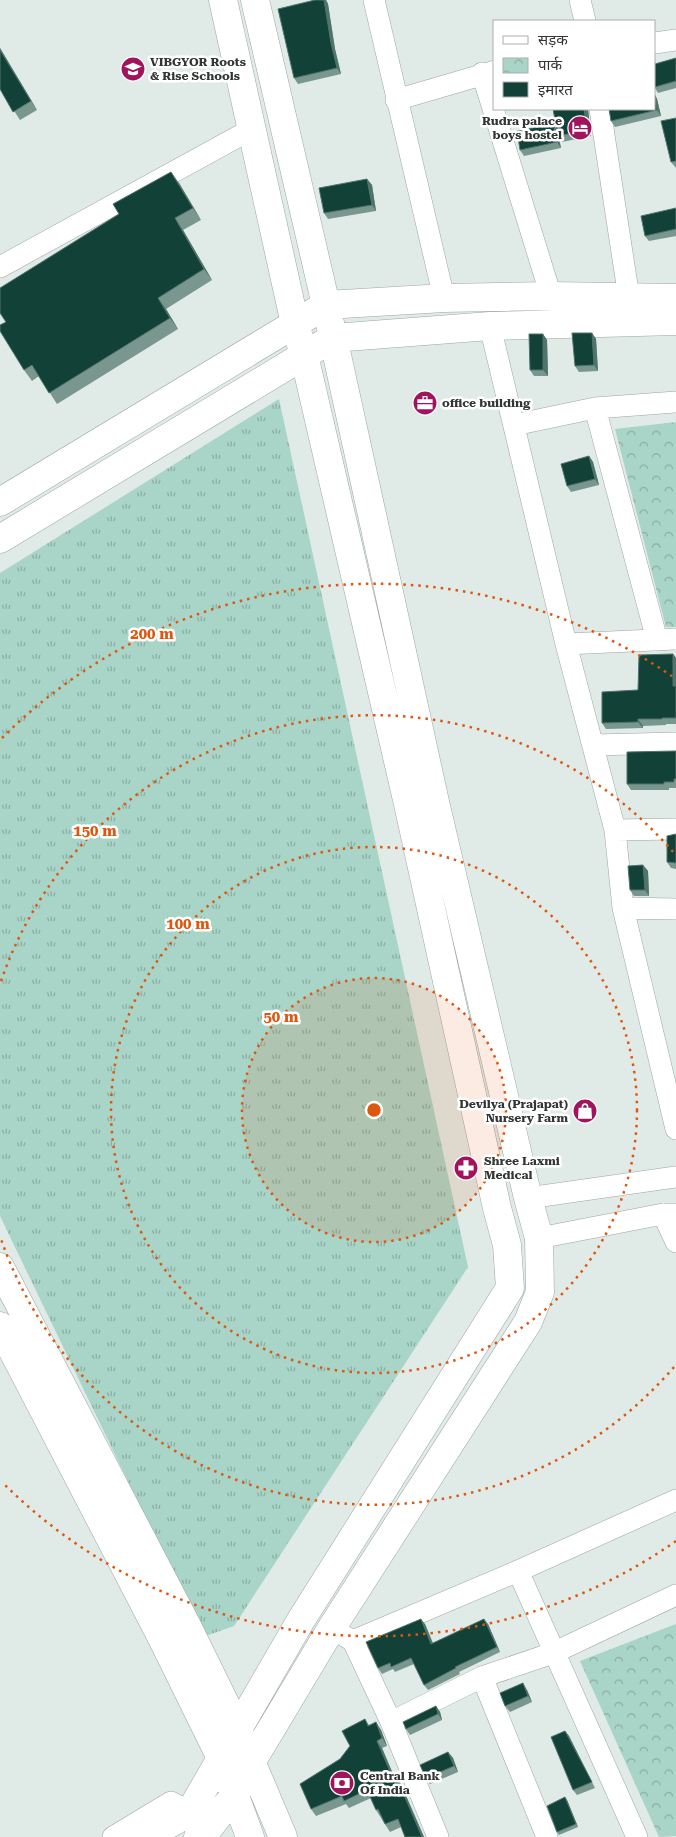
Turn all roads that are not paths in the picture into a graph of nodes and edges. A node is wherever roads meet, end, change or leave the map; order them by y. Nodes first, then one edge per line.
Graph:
1 (223, 0) edge
2 (255, 0) edge
3 (374, 0) edge
4 (580, 0) edge
5 (584, 20) edge
6 (676, 40) edge
7 (656, 43) edge
8 (488, 72) edge
9 (493, 90) edge
10 (396, 100) junction
11 (499, 110) edge
12 (600, 110) edge
13 (252, 129) junction
14 (1, 265) edge
15 (550, 296) junction
16 (444, 298) junction
17 (629, 298) junction
18 (676, 298) edge
19 (326, 305) junction
20 (676, 321) edge
21 (295, 324) junction
22 (490, 326) junction
23 (333, 338) junction
24 (304, 355) junction
25 (676, 402) edge
26 (595, 408) junction
27 (514, 425) junction
28 (0, 502) edge
29 (0, 539) edge
30 (666, 639) edge
31 (566, 644) junction
32 (676, 743) edge
33 (593, 745) junction
34 (676, 829) edge
35 (615, 830) junction
36 (623, 908) junction
37 (676, 909) edge
38 (676, 1129) edge
39 (676, 1177) edge
40 (528, 1198) junction
41 (670, 1214) edge
42 (539, 1238) junction
43 (676, 1242) edge
44 (0, 1267) edge
45 (0, 1326) edge
46 (676, 1500) edge
47 (518, 1571) junction
48 (676, 1595) edge
49 (342, 1635) junction
50 (553, 1653) junction
51 (482, 1677) junction
52 (391, 1722) junction
53 (237, 1728) junction
54 (221, 1758) junction
55 (252, 1761) junction
56 (235, 1794) junction
57 (199, 1830) edge
58 (113, 1837) edge
59 (146, 1837) edge
60 (250, 1837) edge
61 (283, 1837) edge
62 (438, 1837) edge
63 (546, 1837) edge
64 (637, 1837) edge

1 - 13 main road
2 - 19 main road
3 - 10 street
4 - 5 street
6 - 7 street
8 - 9 street
8 - 10 street
10 - 16 street
11 - 15 street
12 - 17 street
13 - 14 street
13 - 21 main road
15 - 16 main road
15 - 17 main road
16 - 19 main road
17 - 18 main road
19 - 21 main road
19 - 23 main road
20 - 22 main road
21 - 24 main road
21 - 28 main road
22 - 23 main road
22 - 27 street
23 - 24 main road
23 - 40 main road
24 - 29 main road
24 - 53 main road
25 - 26 street
26 - 27 street
26 - 30 street
27 - 31 street
30 - 31 street
31 - 33 street
32 - 33 street
33 - 35 street
34 - 35 street
35 - 36 street
36 - 37 street
36 - 38 street
39 - 40 street
40 - 42 main road
41 - 42 street
41 - 43 street
42 - 49 main road
44 - 53 main road
45 - 54 main road
46 - 47 street
47 - 49 street
47 - 50 street
48 - 50 street
49 - 52 street
49 - 55 main road
50 - 51 street
50 - 64 street
51 - 52 street
51 - 63 street
52 - 62 street
53 - 54 main road
53 - 55 main road
54 - 56 main road
54 - 57 main road
55 - 56 main road
55 - 61 main road
56 - 57 main road
56 - 60 main road
57 - 58 street
57 - 59 main road

